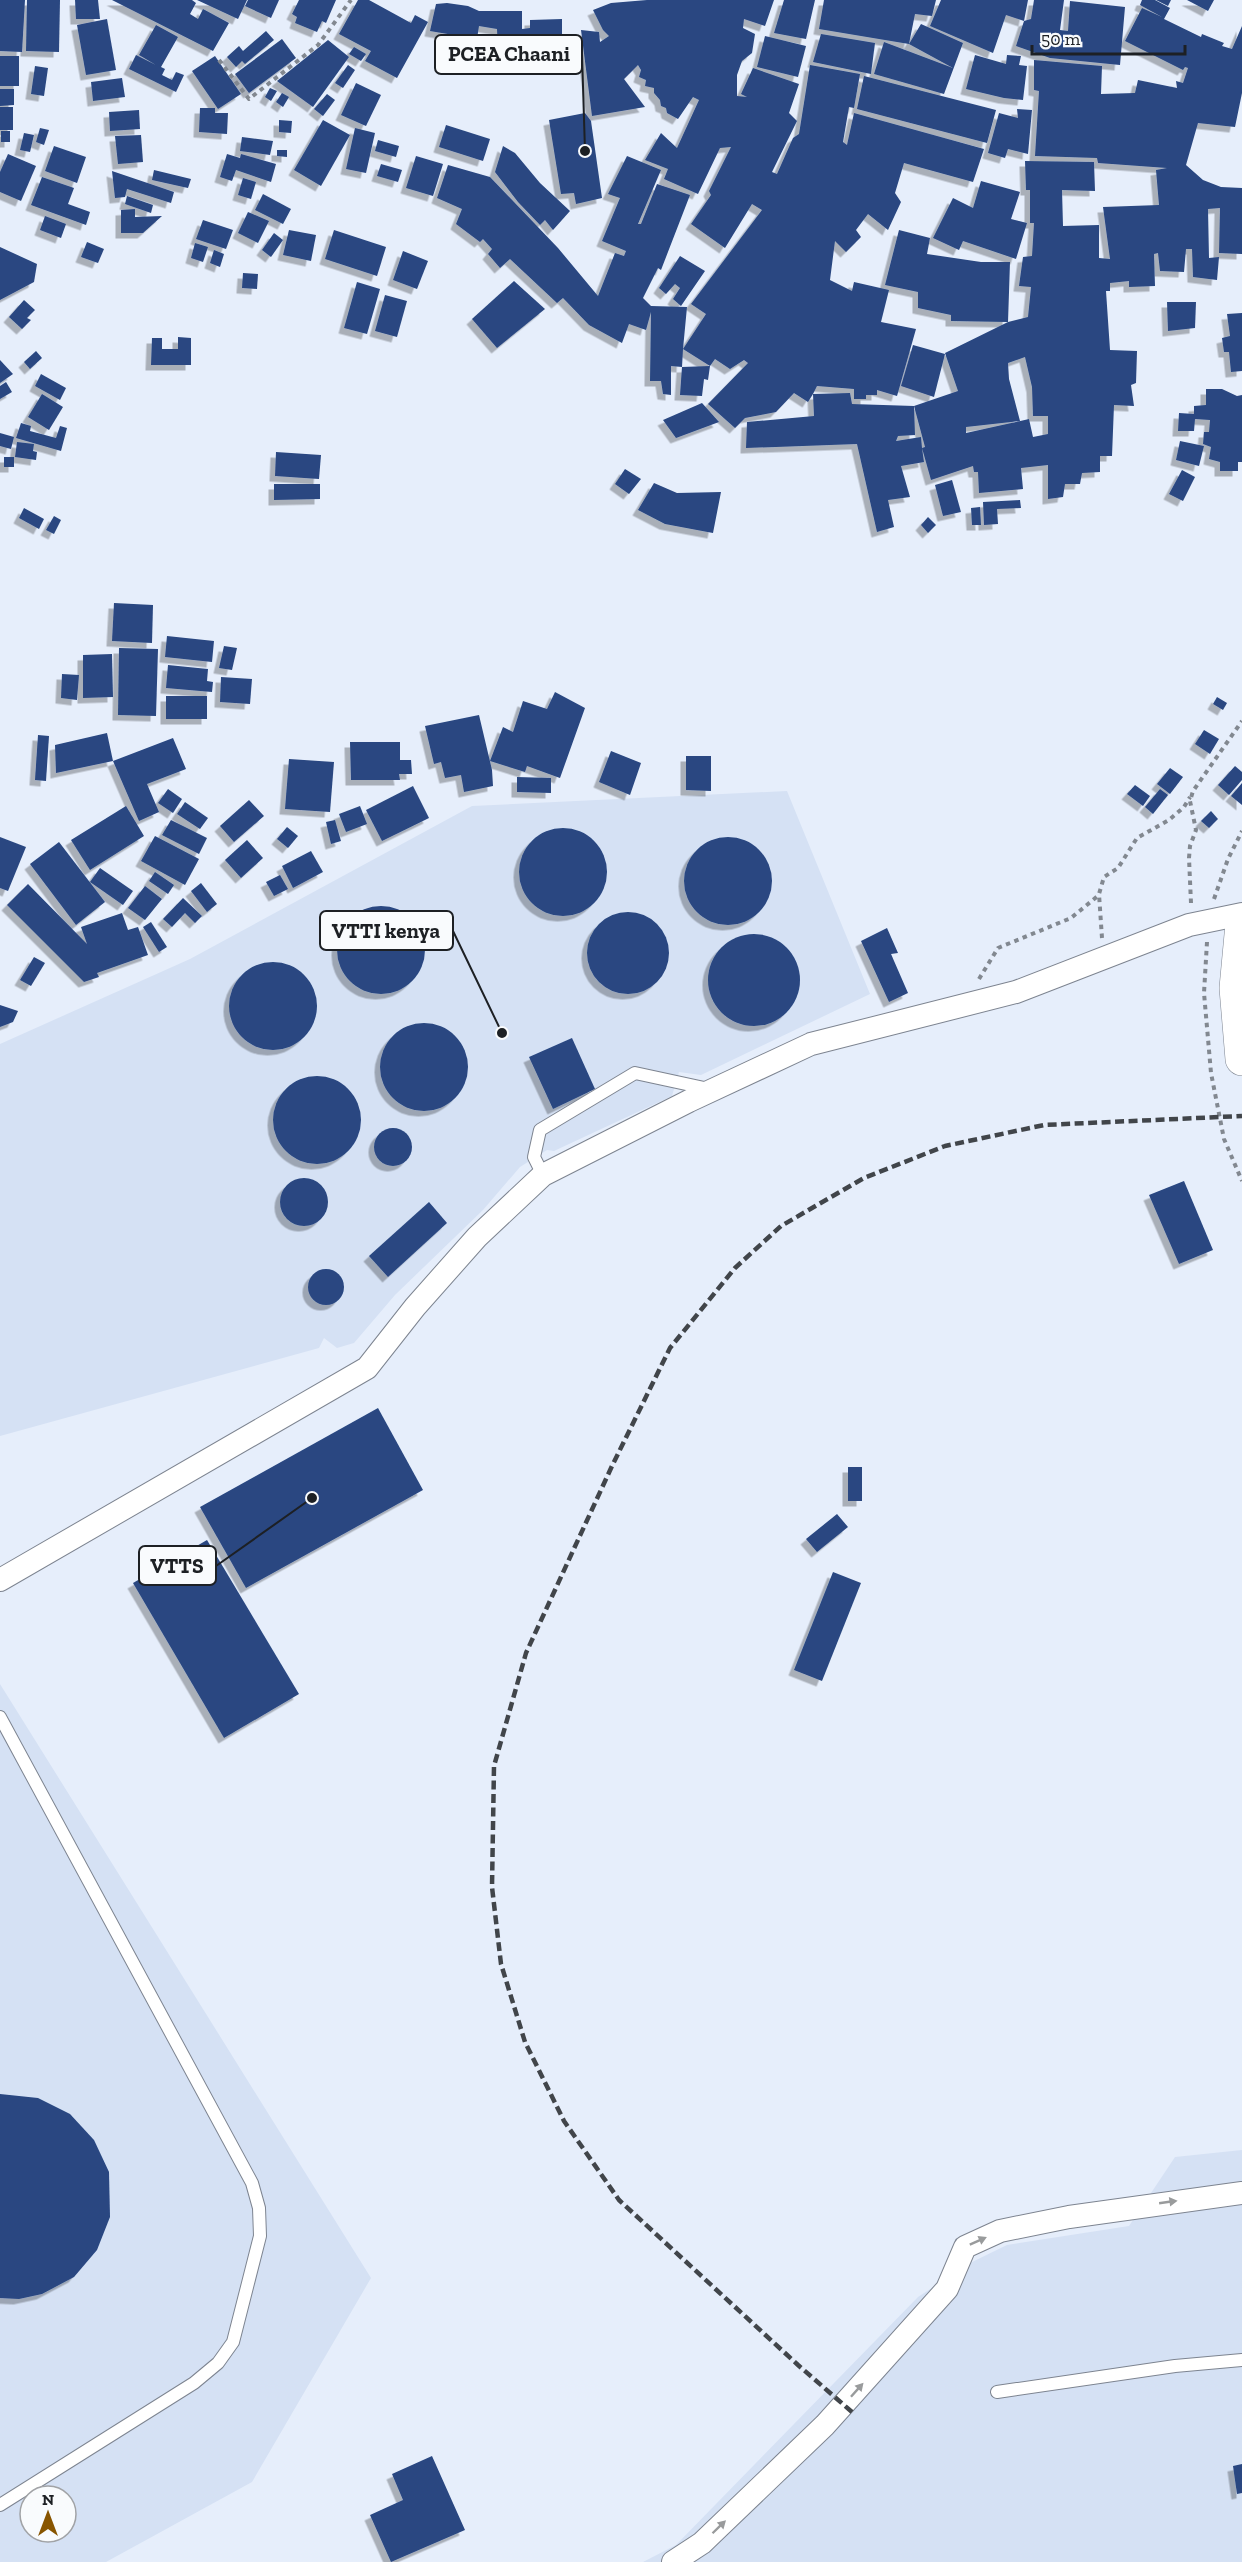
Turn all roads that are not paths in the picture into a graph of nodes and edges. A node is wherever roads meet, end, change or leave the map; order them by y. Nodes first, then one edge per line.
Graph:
1 (1242, 914) edge
2 (1242, 924) edge
3 (1242, 1059) edge
4 (714, 1089) junction
5 (543, 1175) junction
6 (0, 1580) edge
7 (0, 1717) edge
8 (1242, 2193) edge
9 (1242, 2360) edge
10 (998, 2392) dead end
11 (0, 2505) edge
12 (673, 2562) edge

1 - 4 street
2 - 3 main road
4 - 5 street
4 - 5 lane
5 - 6 street
7 - 11 lane
12 -> 8 street
9 - 10 lane

